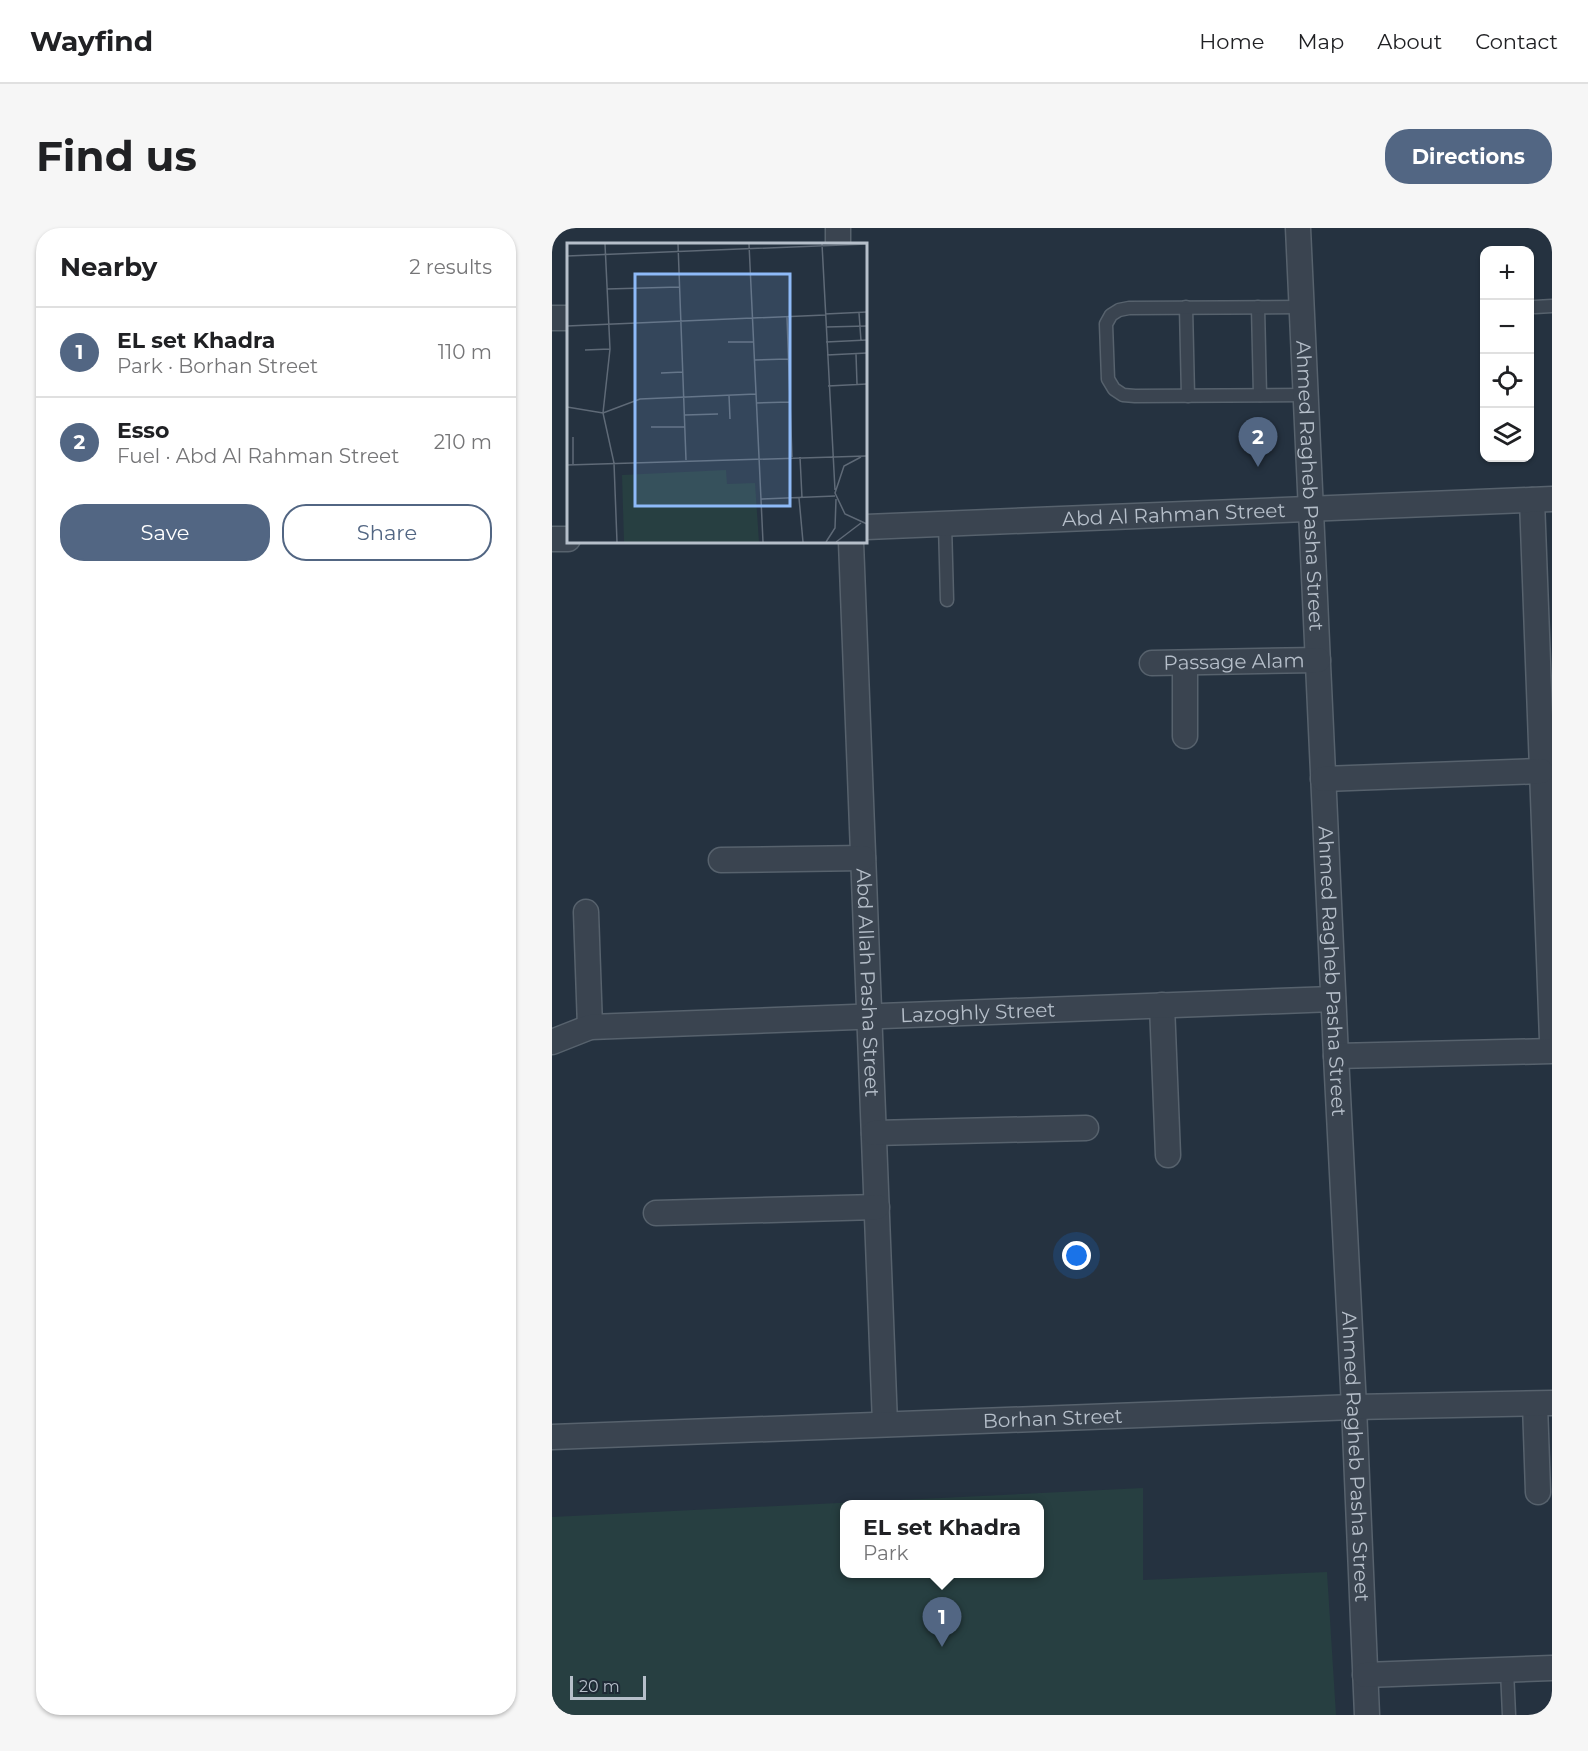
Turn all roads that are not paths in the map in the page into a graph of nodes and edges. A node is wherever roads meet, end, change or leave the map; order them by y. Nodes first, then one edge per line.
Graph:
1 (1298, 228) edge
2 (1552, 306) edge
3 (1186, 307) junction
4 (1258, 307) junction
5 (1301, 307) junction
6 (1534, 307) dead end
7 (1260, 395) junction
8 (1305, 395) junction
9 (1188, 396) junction
10 (1542, 500) edge
11 (1311, 509) junction
12 (945, 524) junction
13 (867, 527) edge
14 (567, 538) edge
15 (552, 539) edge
16 (851, 543) edge
17 (947, 600) dead end
18 (1318, 660) junction
19 (1152, 663) dead end
20 (1185, 664) junction
21 (1185, 736) dead end
22 (1541, 771) junction
23 (1323, 779) junction
24 (863, 858) junction
25 (721, 860) dead end
26 (586, 912) dead end
27 (1333, 999) junction
28 (1162, 1005) junction
29 (870, 1017) junction
30 (590, 1027) junction
31 (1552, 1040) edge
32 (552, 1042) edge
33 (1552, 1051) edge
34 (1336, 1056) junction
35 (1086, 1128) dead end
36 (874, 1133) junction
37 (1168, 1155) dead end
38 (878, 1208) junction
39 (656, 1213) dead end
40 (1543, 1404) edge
41 (1354, 1407) junction
42 (885, 1424) junction
43 (552, 1437) edge
44 (1538, 1492) dead end
45 (1552, 1668) edge
46 (1507, 1670) junction
47 (1365, 1675) junction
48 (1366, 1715) edge
49 (1509, 1715) edge

1 - 5 street, Ahmed Ragheb Pasha Street
2 - 6 lane
3 - 4 lane
3 - 9 lane
3 - 9 lane
4 - 5 lane
4 - 7 lane
5 - 8 street, Ahmed Ragheb Pasha Street
7 - 8 lane
7 - 9 lane
8 - 11 street, Ahmed Ragheb Pasha Street
10 - 11 street, Abd Al Rahman Street
10 - 22 street
11 - 12 street, Abd Al Rahman Street
11 - 18 street, Ahmed Ragheb Pasha Street
12 - 13 street, Abd Al Rahman Street
12 - 17 lane
14 - 15 street
16 - 24 street, Abd Allah Pasha Street
18 - 20 street, Passage Alam
18 - 23 street, Ahmed Ragheb Pasha Street
19 - 20 street, Passage Alam
20 - 21 street
22 - 23 street
22 - 31 street
23 - 27 street, Ahmed Ragheb Pasha Street
24 - 25 street
24 - 29 street, Abd Allah Pasha Street
26 - 30 street
27 - 28 street, Lazoghly Street
27 - 34 street, Ahmed Ragheb Pasha Street
28 - 29 street, Lazoghly Street
28 - 37 street
29 - 30 street, Lazoghly Street
29 - 36 street, Abd Allah Pasha Street
30 - 32 street, Lazoghly Street
33 - 34 street
34 - 41 street, Ahmed Ragheb Pasha Street
35 - 36 street
36 - 38 street, Abd Allah Pasha Street
38 - 39 street
38 - 42 street, Abd Allah Pasha Street
40 - 41 street, Borhan Street
40 - 44 street
41 - 42 street, Borhan Street
41 - 47 street, Ahmed Ragheb Pasha Street
42 - 43 street, Borhan Street
45 - 46 street
46 - 47 street
46 - 49 lane
47 - 48 street, Ahmed Ragheb Pasha Street

